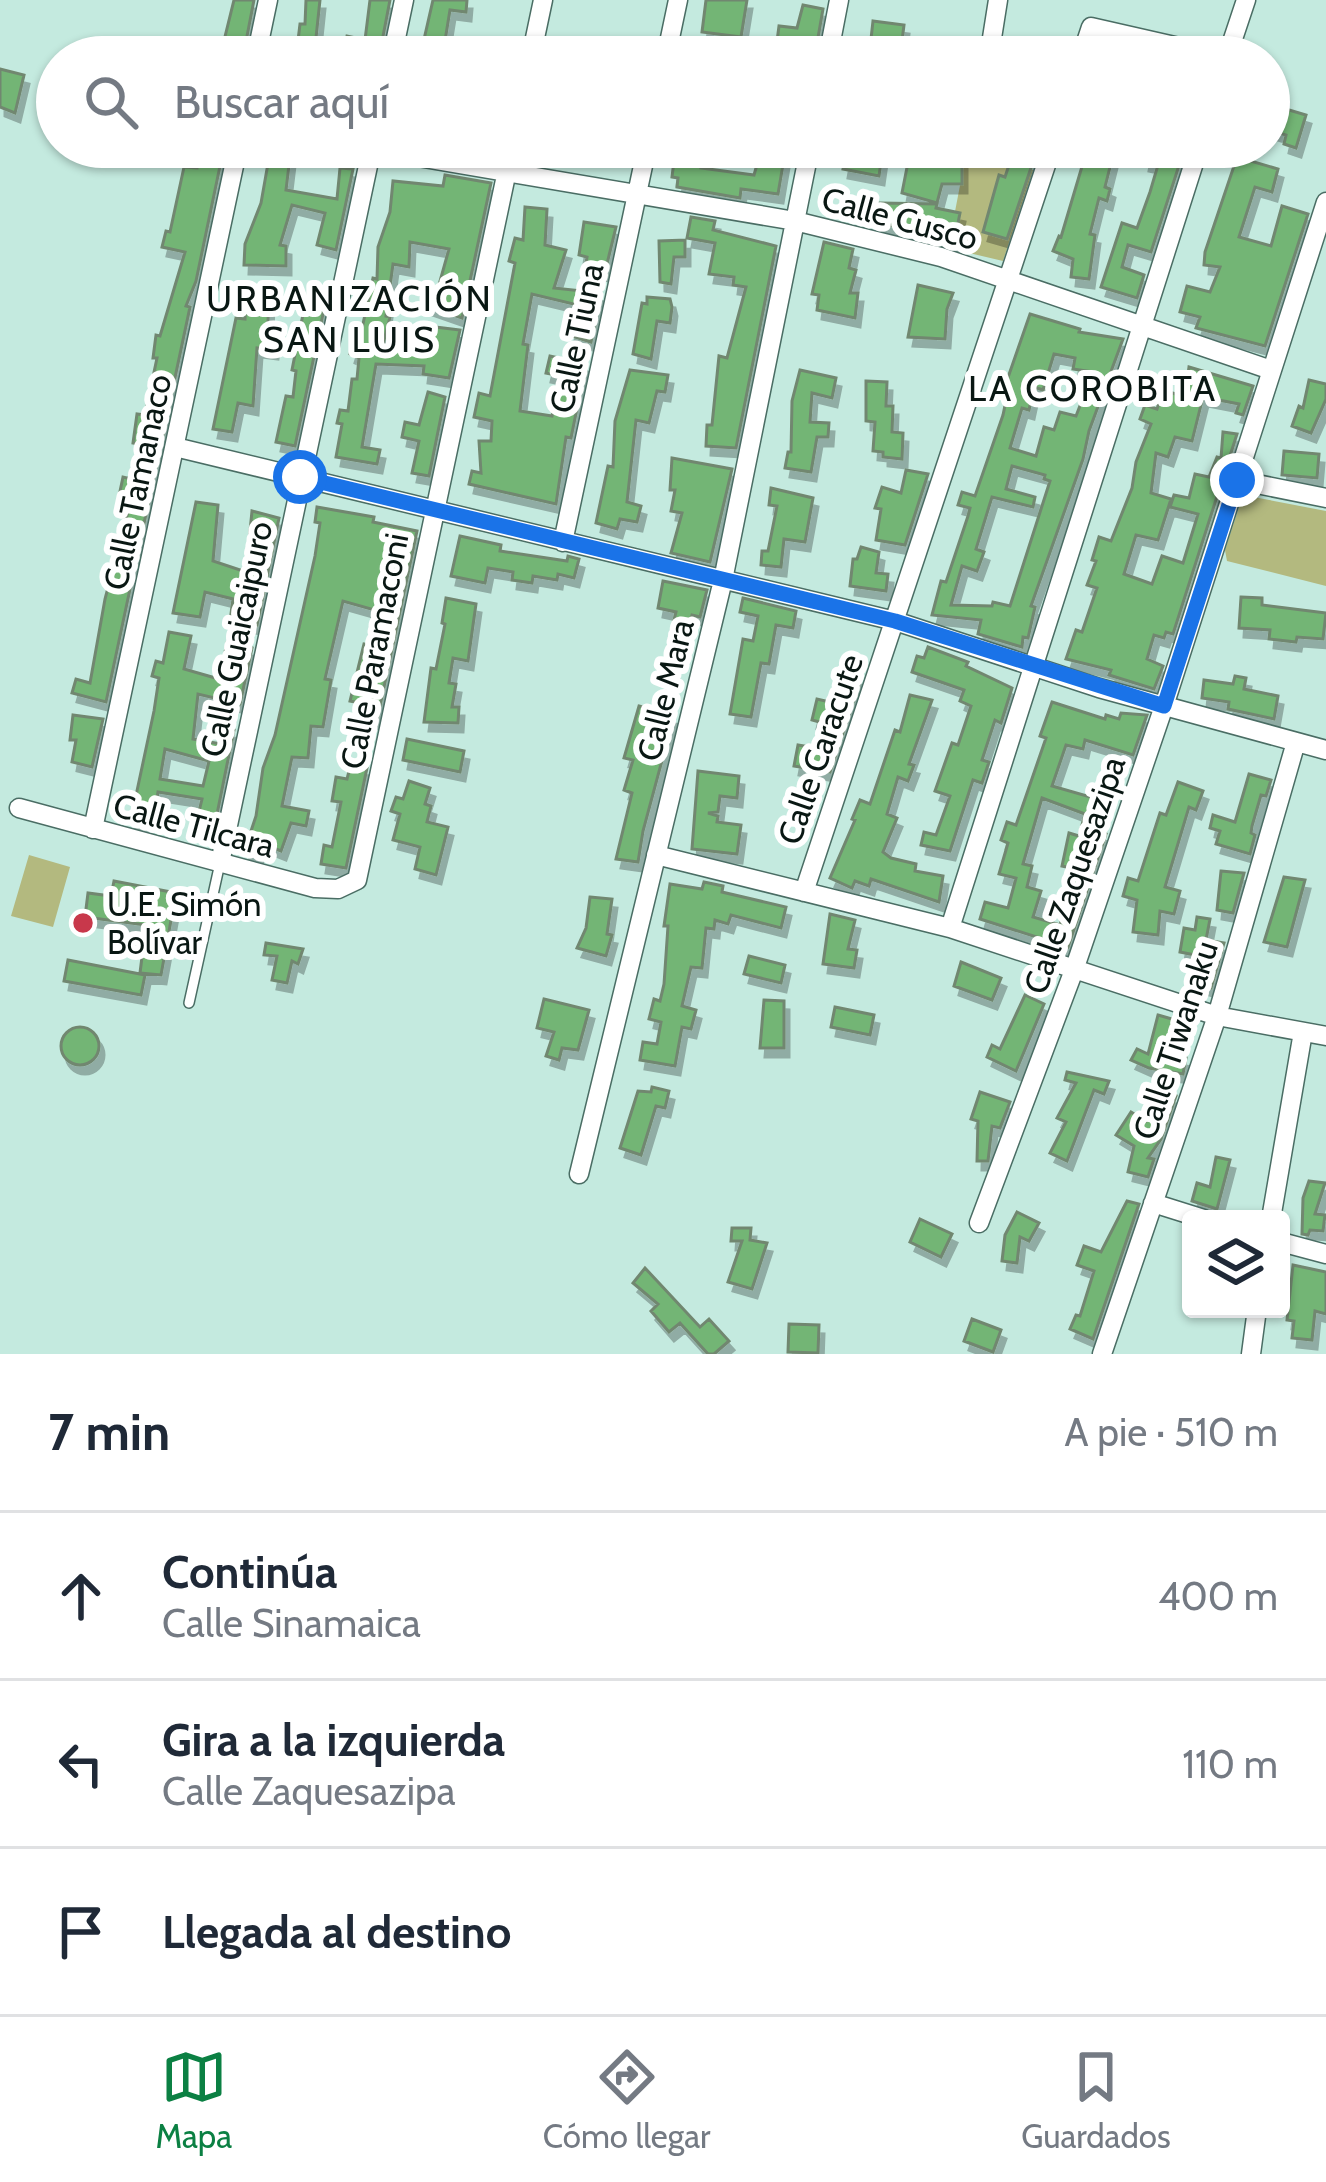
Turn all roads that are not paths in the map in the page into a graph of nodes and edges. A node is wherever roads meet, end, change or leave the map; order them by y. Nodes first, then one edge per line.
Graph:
1 (268, 0) edge
2 (404, 0) edge
3 (543, 0) edge
4 (679, 0) edge
5 (839, 0) edge
6 (998, 0) edge
7 (1246, 0) edge
8 (260, 36) edge
9 (396, 36) edge
10 (535, 36) edge
11 (671, 36) edge
12 (832, 36) edge
13 (992, 36) edge
14 (1088, 36) edge
15 (1131, 36) edge
16 (1233, 36) edge
17 (234, 168) edge
18 (364, 168) edge
19 (483, 168) edge
20 (507, 168) edge
21 (643, 168) edge
22 (806, 168) edge
23 (1045, 168) edge
24 (1192, 168) edge
25 (506, 172) junction
26 (637, 194) junction
27 (1326, 202) edge
28 (795, 221) junction
29 (1009, 280) junction
30 (1143, 326) junction
31 (1271, 370) junction
32 (175, 447) junction
33 (300, 477) junction
34 (1237, 480) junction
35 (1326, 498) edge
36 (433, 510) junction
37 (563, 542) junction
38 (723, 580) junction
39 (895, 621) junction
40 (1034, 667) junction
41 (1164, 706) junction
42 (1296, 742) junction
43 (1326, 750) edge
44 (19, 808) dead end
45 (93, 829) junction
46 (656, 855) junction
47 (220, 862) junction
48 (354, 884) joint
49 (804, 892) junction
50 (950, 928) junction
51 (1074, 970) junction
52 (189, 1003) dead end
53 (1217, 1016) junction
54 (1303, 1032) junction
55 (1326, 1036) edge
56 (579, 1174) dead end
57 (1153, 1203) junction
58 (1272, 1210) edge
59 (1182, 1212) edge
60 (980, 1223) dead end
61 (1290, 1244) edge
62 (1326, 1254) edge
63 (1256, 1318) edge
64 (1102, 1354) edge
65 (1251, 1354) edge

1 - 8 street
2 - 9 street
3 - 10 street
4 - 11 street
5 - 12 street
6 - 13 street
7 - 16 street
14 - 15 street
17 - 32 street, Calle Tamanaco
18 - 33 street, Calle Guaicaipuro
19 - 25 street, Calle Cusco
20 - 25 street, Calle Paramaconi
21 - 26 street, Calle Tiuna
22 - 28 street, Calle Mara
23 - 29 street, Calle Caracute
24 - 30 street
25 - 26 street, Calle Cusco
25 - 36 street, Calle Paramaconi
26 - 28 street, Calle Cusco
26 - 37 street, Calle Tiuna
27 - 31 street, Calle Zaquesazipa
28 - 29 street, Calle Cusco
28 - 38 street, Calle Mara
29 - 30 street, Calle Cusco
29 - 39 street, Calle Caracute
30 - 31 street, Calle Cusco
30 - 40 street
31 - 34 street, Calle Zaquesazipa
32 - 33 street
32 - 45 street, Calle Tamanaco
33 - 36 street
33 - 47 street, Calle Guaicaipuro
34 - 35 street
34 - 41 street, Calle Zaquesazipa
36 - 37 street
36 - 48 street, Calle Paramaconi
37 - 38 street
38 - 39 street
38 - 46 street, Calle Mara
39 - 40 street
39 - 49 street, Calle Caracute
40 - 41 street
40 - 50 street
41 - 42 street
41 - 51 street, Calle Zaquesazipa
42 - 43 street
42 - 53 street, Calle Tiwanaku
44 - 45 street, Calle Tilcara
45 - 47 street, Calle Tilcara
46 - 49 street
46 - 56 street, Calle Mara
47 - 48 street, Calle Tilcara
47 - 52 lane
49 - 50 street
50 - 51 street
51 - 53 street
51 - 60 street, Calle Zaquesazipa
53 - 54 street
53 - 57 street, Calle Tiwanaku
54 - 55 street
54 - 58 street
57 - 59 street
57 - 64 street, Calle Tiwanaku
61 - 62 street
63 - 65 street

